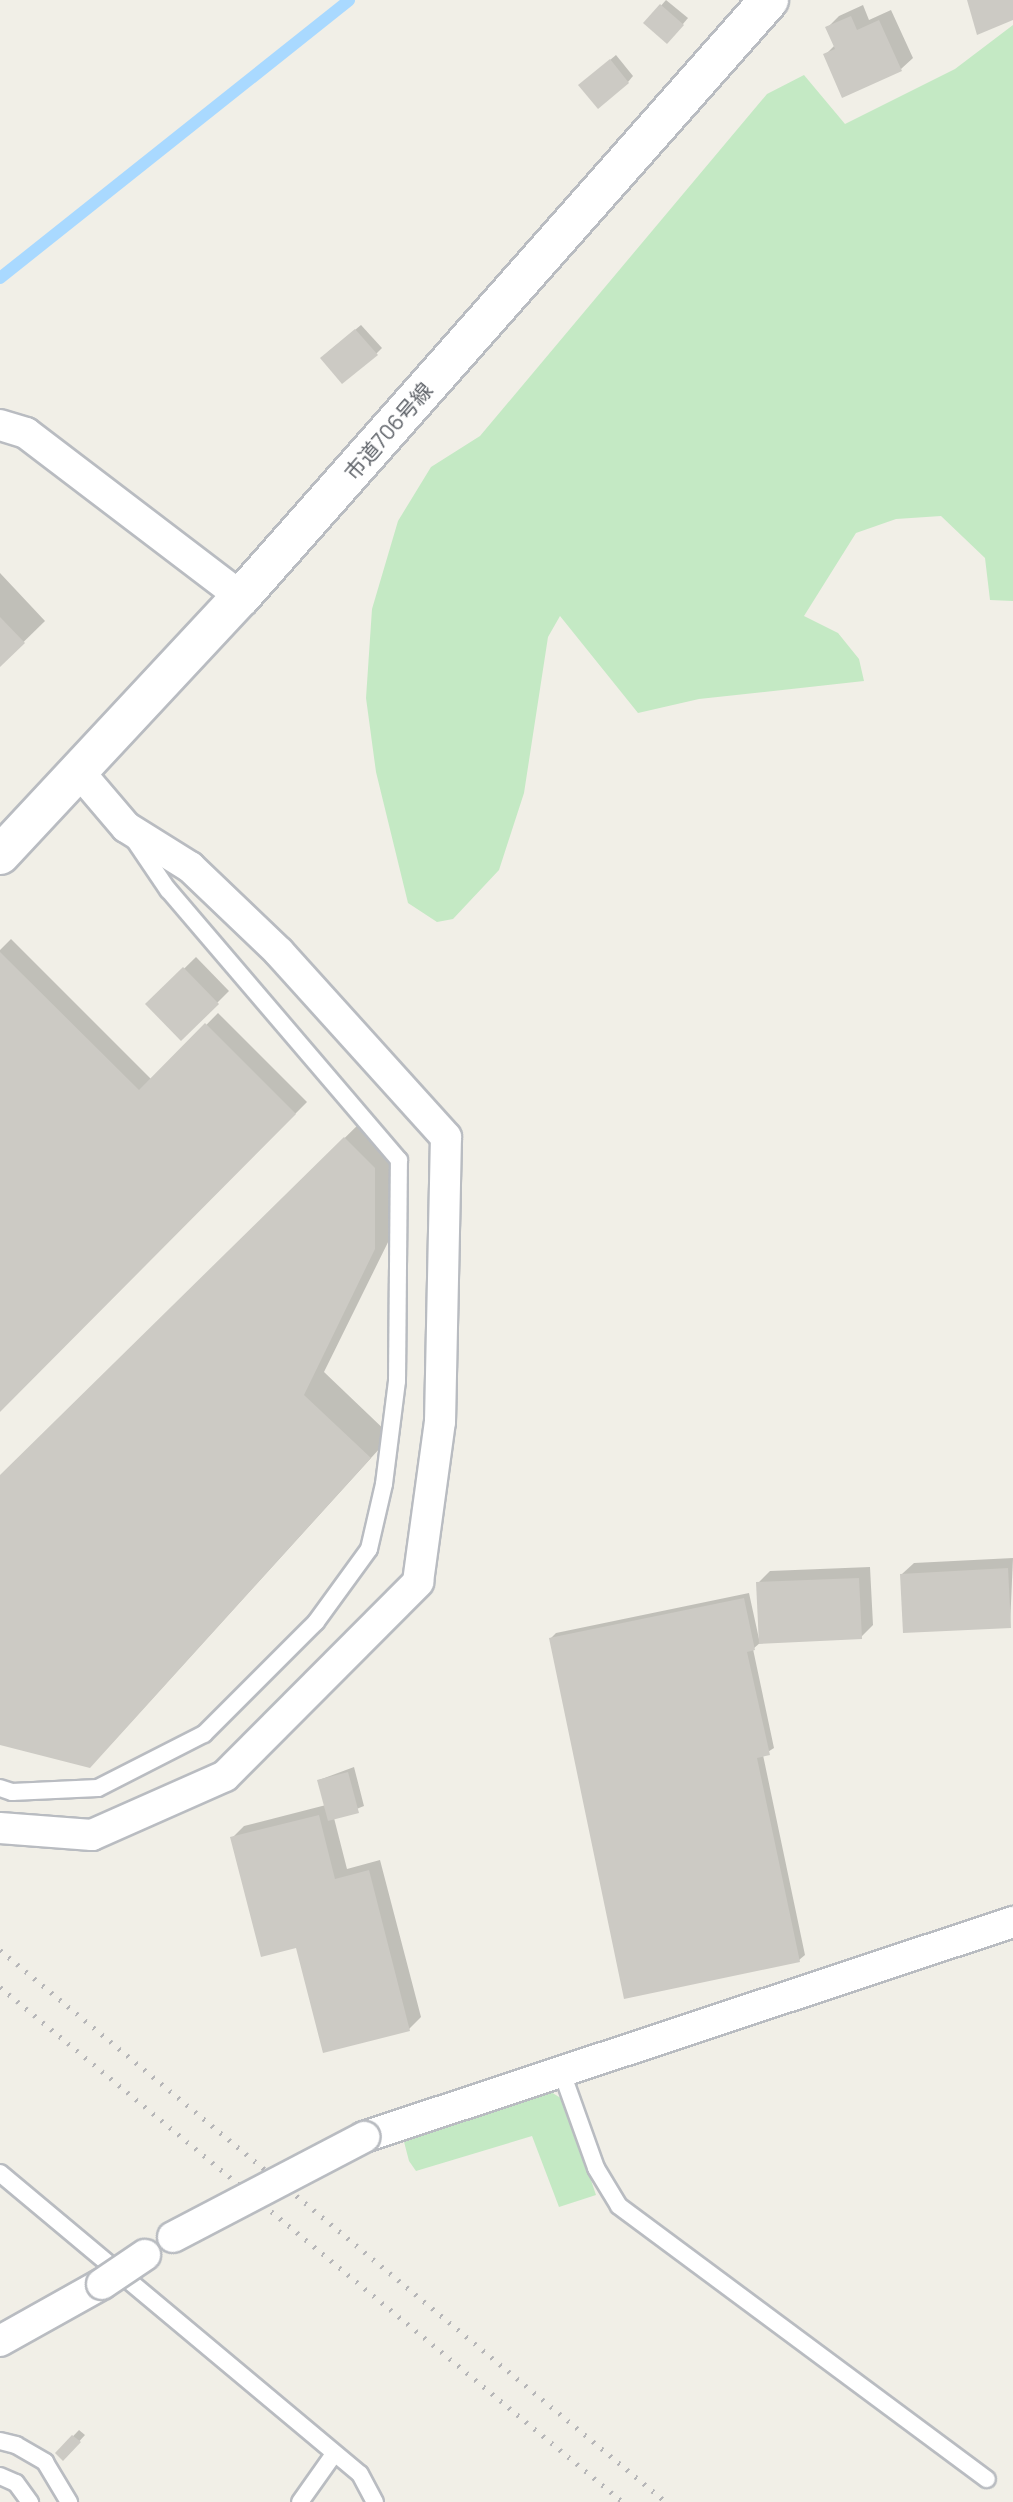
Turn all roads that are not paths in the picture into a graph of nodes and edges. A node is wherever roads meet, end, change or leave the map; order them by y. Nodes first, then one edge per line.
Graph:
1 (769, 0) edge
2 (0, 425) edge
3 (242, 597) junction
4 (80, 773) junction
5 (126, 827) junction
6 (0, 855) edge
7 (0, 1788) edge
8 (0, 1828) edge
9 (1013, 1922) edge
10 (561, 2070) junction
11 (0, 2173) edge
12 (0, 2341) edge
13 (0, 2441) edge
14 (334, 2454) junction
15 (0, 2476) edge
16 (987, 2479) dead end
17 (30, 2502) edge
18 (69, 2502) edge
19 (300, 2502) edge
20 (376, 2502) edge

1 - 3 street, 市道706号線
2 - 3 street
3 - 4 street, 市道706号線
4 - 5 street
4 - 6 street, 市道706号線
5 - 7 lane
5 - 8 street
9 - 10 street
10 - 12 street, bridge
10 - 16 lane
11 - 14 lane
13 - 18 lane
14 - 19 lane
14 - 20 lane
15 - 17 lane

